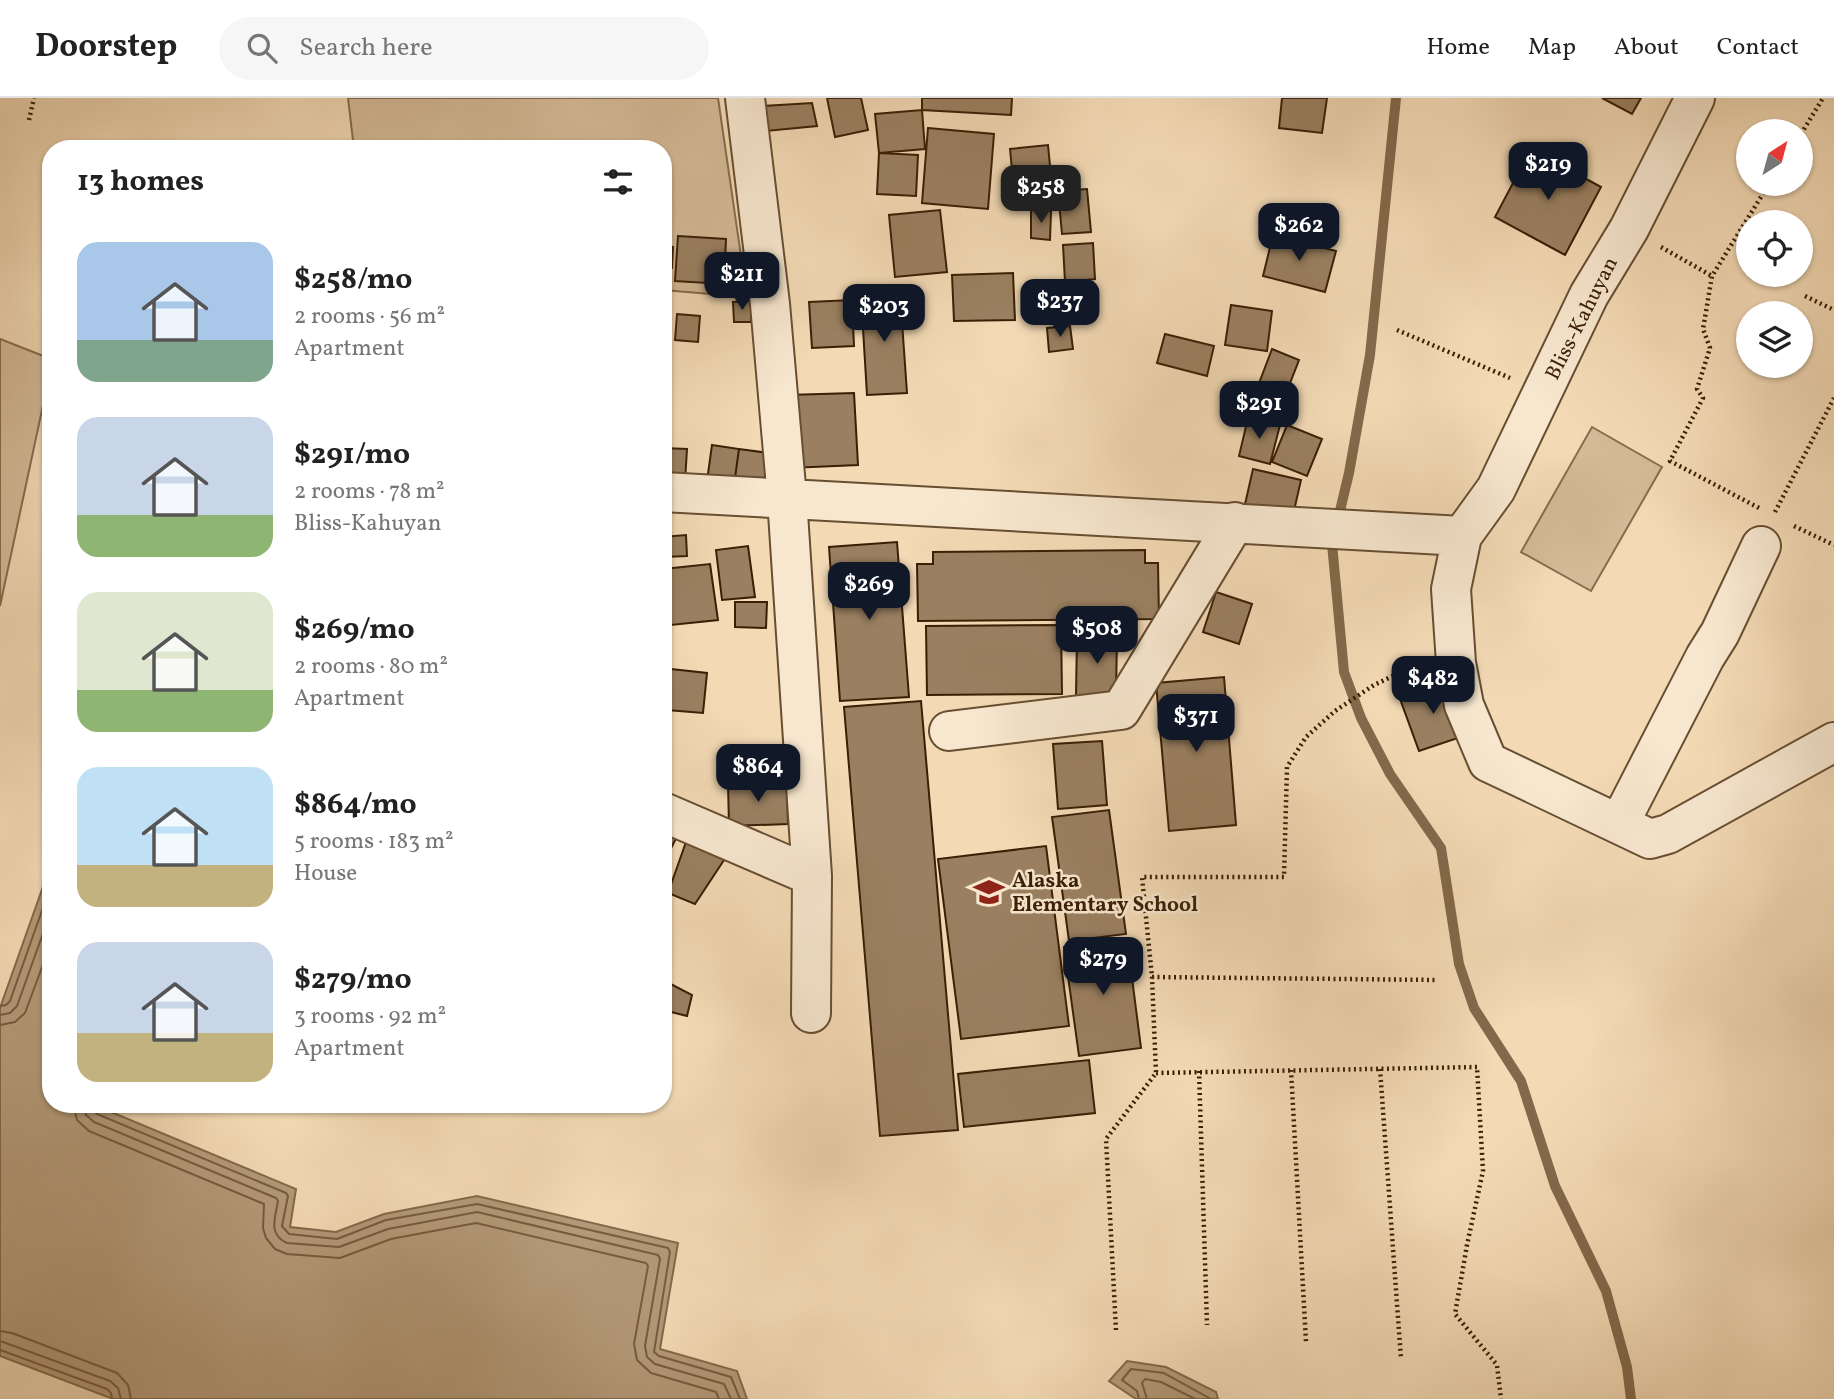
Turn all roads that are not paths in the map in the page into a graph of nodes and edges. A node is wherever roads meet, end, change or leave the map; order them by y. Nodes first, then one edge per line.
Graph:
1 (745, 98) edge
2 (1695, 98) edge
3 (672, 492) edge
4 (787, 498) junction
5 (1235, 522) junction
6 (1770, 523) road end
7 (1462, 536) junction
8 (949, 731) dead end
9 (1834, 742) edge
10 (672, 816) edge
11 (1619, 824) junction
12 (811, 876) junction
13 (811, 1013) dead end

1 - 4 street
2 - 7 street, Bliss-Kahuyan
3 - 4 street
4 - 5 street
4 - 12 street
5 - 7 street
5 - 8 street
6 - 11 street
7 - 11 street
9 - 11 street
10 - 12 street
12 - 13 street

